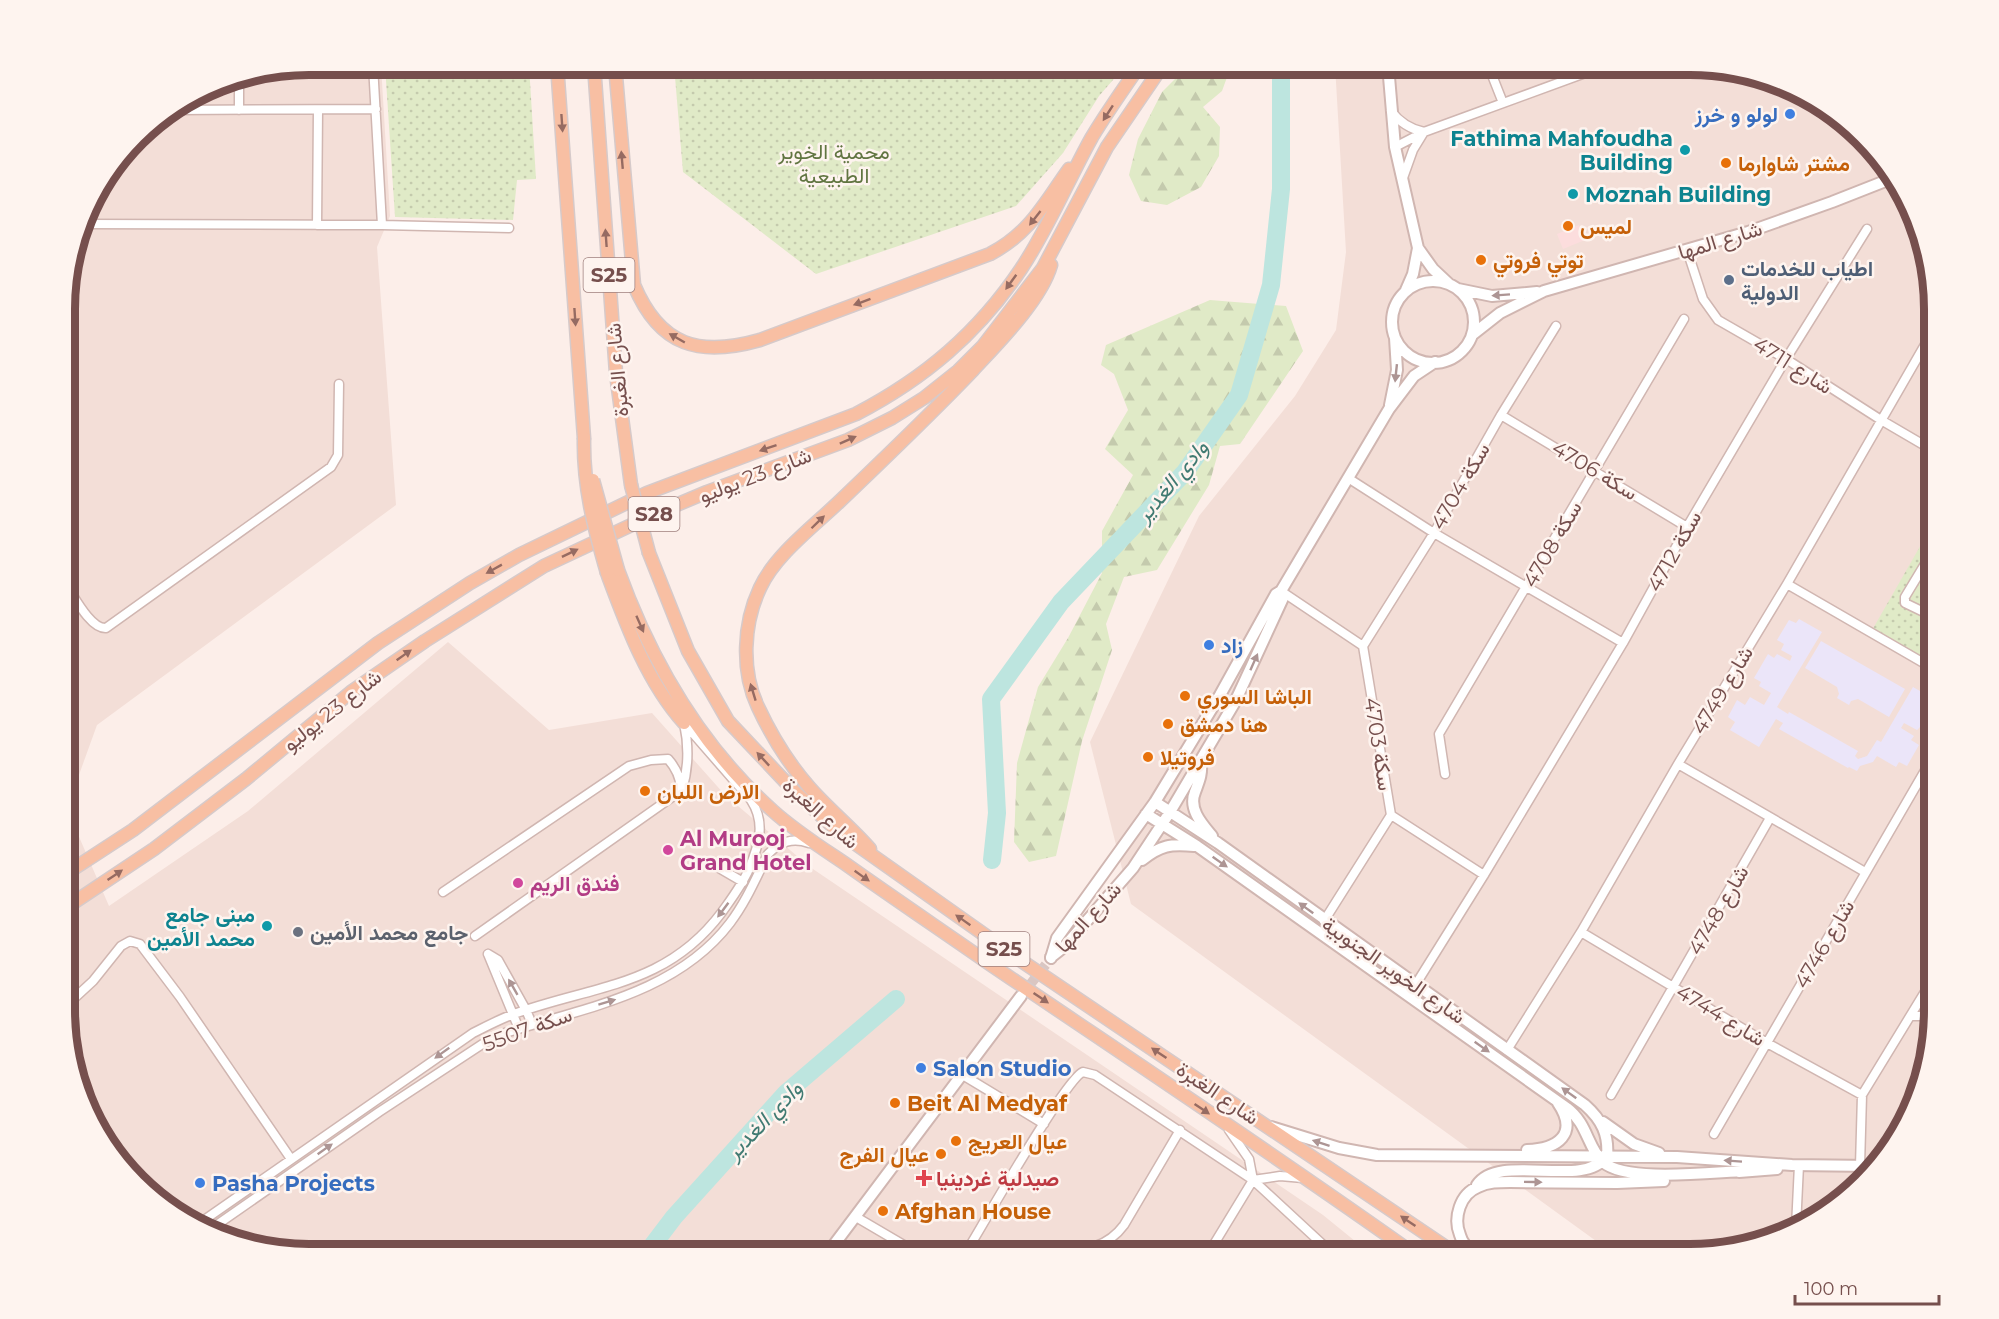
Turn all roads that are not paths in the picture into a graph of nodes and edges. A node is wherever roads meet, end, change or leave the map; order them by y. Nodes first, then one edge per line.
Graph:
1 (373, 75) edge
2 (558, 75) edge
3 (595, 75) edge
4 (616, 75) edge
5 (1133, 75) edge
6 (1156, 75) edge
7 (1389, 75) edge
8 (1492, 75) edge
9 (1571, 75) edge
10 (239, 86) edge
11 (1503, 103) junction
12 (375, 109) junction
13 (186, 110) edge
14 (239, 110) junction
15 (318, 110) junction
16 (1391, 110) junction
17 (1424, 132) junction
18 (1093, 136) junction
19 (1395, 147) junction
20 (1402, 178) junction
21 (1886, 181) edge
22 (91, 224) edge
23 (317, 225) junction
24 (382, 225) junction
25 (510, 228) dead end
26 (1867, 229) dead end
27 (1056, 247) junction
28 (1418, 248) junction
29 (1687, 250) junction
30 (1454, 287) junction
31 (1544, 291) junction
32 (1404, 293) junction
33 (1684, 319) dead end
34 (1556, 326) dead end
35 (1472, 335) junction
36 (1395, 336) junction
37 (1924, 346) edge
38 (1786, 359) junction
39 (1435, 362) junction
40 (339, 384) dead end
41 (1389, 408) junction
42 (1502, 415) junction
43 (1881, 420) junction
44 (1924, 445) edge
45 (1595, 469) junction
46 (1348, 478) junction
47 (1687, 527) junction
48 (1434, 534) junction
49 (1924, 566) edge
50 (613, 572) junction
51 (1787, 585) junction
52 (1526, 588) junction
53 (1281, 591) junction
54 (75, 597) edge
55 (1924, 612) edge
56 (1623, 644) junction
57 (1363, 646) junction
58 (1924, 663) edge
59 (684, 723) junction
60 (1201, 762) junction
61 (1678, 764) junction
62 (1924, 772) edge
63 (1445, 774) dead end
64 (682, 790) junction
65 (1155, 802) junction
66 (1170, 812) junction
67 (1146, 814) junction
68 (1391, 815) junction
69 (1770, 818) junction
70 (1162, 825) junction
71 (1218, 843) junction
72 (1197, 846) junction
73 (828, 852) junction
74 (75, 867) edge
75 (719, 868) dead end
76 (1133, 868) junction
77 (889, 869) junction
78 (1865, 872) junction
79 (1484, 875) junction
80 (743, 882) junction
81 (443, 892) dead end
82 (75, 902) edge
83 (1324, 921) junction
84 (1581, 932) junction
85 (475, 936) dead end
86 (1416, 984) junction
87 (1674, 987) junction
88 (1924, 995) edge
89 (1021, 996) tunnel mouth
90 (75, 998) edge
91 (526, 1010) junction
92 (514, 1014) junction
93 (1912, 1016) junction
94 (1924, 1016) edge
95 (532, 1024) junction
96 (519, 1029) junction
97 (1767, 1043) junction
98 (1507, 1050) junction
99 (961, 1074) junction
100 (1611, 1095) dead end
101 (1862, 1095) junction
102 (1551, 1096) junction
103 (1598, 1118) junction
104 (1044, 1124) junction
105 (1225, 1125) junction
106 (1267, 1125) junction
107 (1180, 1130) junction
108 (1714, 1134) dead end
109 (1677, 1156) junction
110 (1436, 1157) junction
111 (1603, 1158) junction
112 (291, 1159) junction
113 (1795, 1165) junction
114 (1860, 1166) junction
115 (1864, 1166) edge
116 (1745, 1171) junction
117 (1308, 1178) junction
118 (1253, 1180) junction
119 (1475, 1187) junction
120 (856, 1217) junction
121 (1796, 1219) edge
122 (205, 1220) edge
123 (216, 1225) edge
124 (835, 1244) edge
125 (902, 1244) edge
126 (971, 1244) edge
127 (1100, 1244) edge
128 (1214, 1244) edge
129 (1322, 1244) edge
130 (1400, 1244) edge
131 (1441, 1244) edge
132 (1466, 1244) edge

1 - 12 street
2 -> 50 main road, شارع الغبرة / S25, bridge
77 -> 3 main road, شارع الغبرة / S25, bridge
18 -> 4 main road
5 -> 18 main road, شارع 23 يوليو / S28
6 - 27 main road, شارع 23 يوليو / S28
7 - 16 street
8 - 11 street
9 - 11 street
10 - 14 street
11 - 17 street
12 - 15 street
12 - 24 street
13 - 14 street
14 - 15 street
15 - 23 street
16 - 17 street
16 - 19 street
17 - 19 street
17 - 20 street
18 -> 74 main road, شارع 23 يوليو / S28
19 - 20 street
20 - 28 street
21 - 29 street, شارع المها
22 - 23 street
23 - 24 street
24 - 25 street
26 - 38 street, سكة 4712
77 -> 27 main road
82 -> 27 main road, شارع 23 يوليو / S28
28 - 30 street
28 - 32 street
29 - 31 street, شارع المها
29 - 38 street, 4711 شارع
31 -> 30 street, شارع المها
30 - 32 street
30 - 35 street
31 - 35 street, شارع المها
32 - 36 street
33 - 45 street, سكة 4708
34 - 42 street, سكة 4704
35 - 39 street
36 - 39 street
36 -> 41 street, شارع المها
37 - 43 street, 4749 شارع
38 - 43 street, 4711 شارع
38 - 47 street, سكة 4712
39 - 41 street, شارع المها
40 - 54 street
41 - 46 street, شارع المها
42 - 45 street, 4706 سكة
42 - 48 street, سكة 4704
43 - 44 street, 4711 شارع
43 - 51 street, 4749 شارع
45 - 47 street, 4706 سكة
45 - 52 street, سكة 4708
46 - 48 street
46 - 53 street, شارع المها
47 - 56 street, سكة 4712
48 - 52 street
48 - 57 street, سكة 4704
49 - 55 street
50 - 59 main road
50 -> 73 main road, شارع الغبرة / S25
51 - 58 street
51 - 61 street, 4749 شارع
52 - 56 street
52 - 63 street, سكة 4708
53 - 57 street
60 -> 53 street, شارع المها
53 - 65 street, شارع المها
56 - 79 street, سكة 4712
57 - 68 street, 4703 سكة
59 - 64 street
59 - 80 street, سكة 5507
60 - 66 street, شارع المها
60 - 71 street
61 - 69 street
61 - 84 street, 4749 شارع
62 - 78 street, 4746 شارع
64 - 81 street
64 - 85 street
65 - 66 street, شارع الخوير الجنوبية
65 - 67 street, شارع المها
66 - 70 street, شارع المها
66 - 71 street, شارع الخوير الجنوبية
67 - 70 street, شارع الخوير الجنوبية
67 - 76 street, شارع المها
68 - 79 street
68 - 83 street, 4703 سكة
69 - 78 street
69 - 87 street, 4748 شارع
70 - 72 street, شارع الخوير الجنوبية
70 - 76 street, شارع المها
83 -> 71 street, شارع الخوير الجنوبية
72 - 76 street
72 -> 102 street, شارع الخوير الجنوبية
95 -> 73 street, سكة 5507
73 -> 105 main road, شارع الغبرة / S25
75 - 80 street
106 -> 77 main road, شارع الغبرة / S25
78 - 97 street, 4746 شارع
79 - 86 street, سكة 4712
80 -> 91 street, سكة 5507
83 - 86 street, شارع الخوير الجنوبية
84 - 87 street, 4744 شارع
84 - 98 street, 4749 شارع
86 - 98 street, شارع الخوير الجنوبية
87 - 97 street, 4744 شارع
87 - 100 street, 4748 شارع
88 - 93 street
89 - 99 street
90 - 112 street
91 - 92 street, سكة 5507
91 -> 92 street
91 - 95 street
92 - 96 street
92 -> 112 street, سكة 5507
93 - 94 street
93 - 101 street
95 - 96 street, سكة 5507
123 -> 96 street, سكة 5507
97 - 101 street, 4744 شارع
97 - 108 street, 4746 شارع
103 -> 98 street, شارع الخوير الجنوبية
99 - 104 street
99 - 120 street
101 - 114 street
102 - 110 street
102 - 111 street, شارع الخوير الجنوبية
103 - 109 street, شارع الخوير الجنوبية
103 - 111 street
104 - 107 street
104 - 126 street
105 - 117 main road, شارع الغبرة / S25
105 - 118 street
110 -> 106 street
131 -> 106 main road, شارع الغبرة / S25
107 - 118 street
107 - 127 street
109 - 111 street
113 -> 109 street
110 - 111 street
111 - 116 street
111 - 119 street
112 - 122 street, سكة 5507
113 - 114 street
113 - 116 street
113 - 121 street
114 - 115 street
119 -> 116 street
117 - 118 street
117 - 130 main road, شارع الغبرة / S25
118 - 128 street
118 - 129 street
119 - 132 street
120 - 124 street
120 - 125 street

